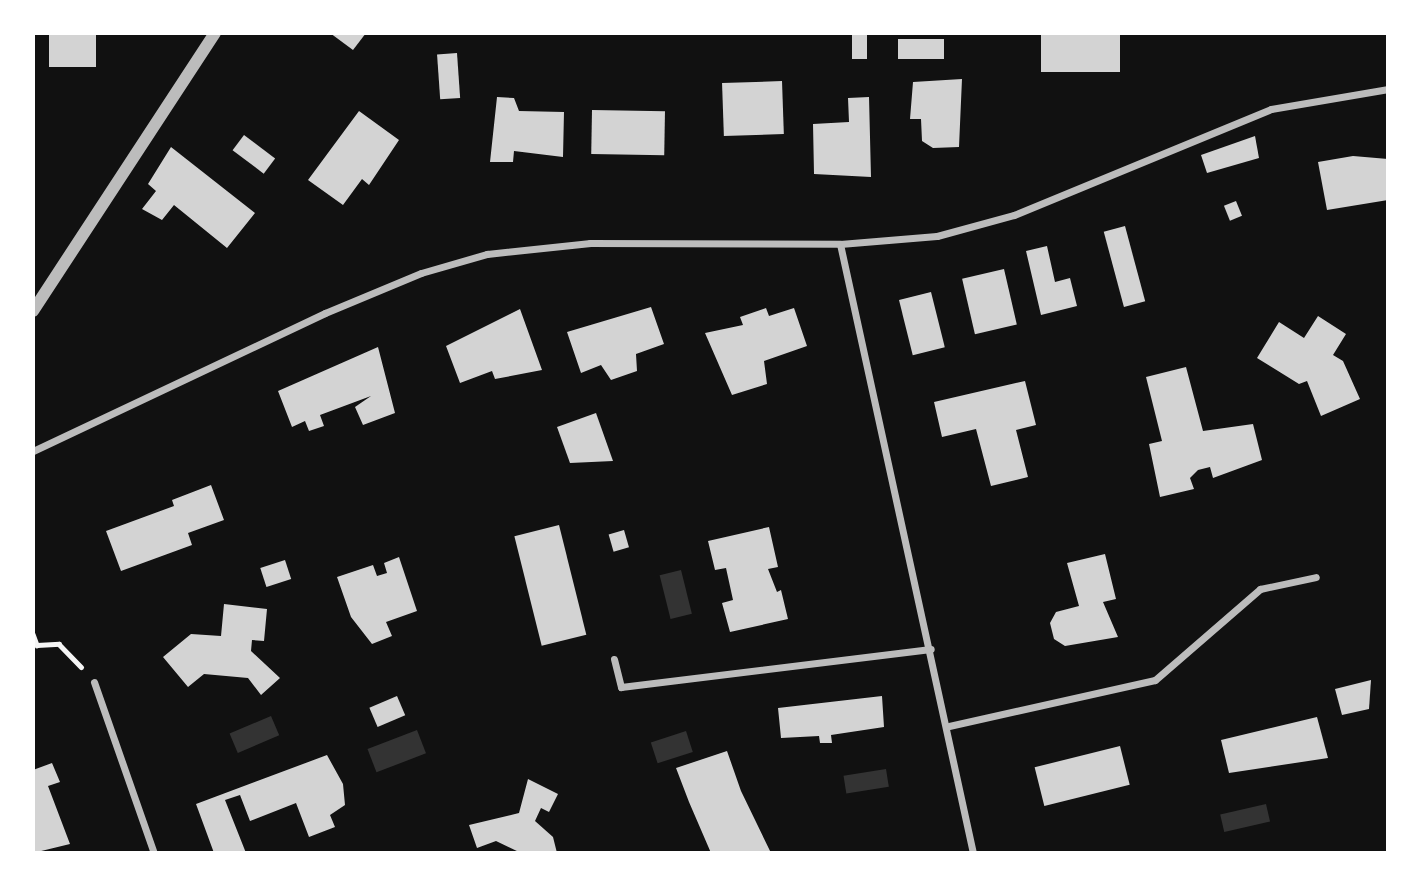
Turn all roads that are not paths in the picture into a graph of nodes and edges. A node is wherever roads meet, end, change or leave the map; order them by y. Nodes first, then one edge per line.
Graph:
1 (215, 33) edge
2 (1388, 89) edge
3 (840, 244) junction
4 (33, 311) edge
5 (33, 451) edge
6 (1316, 577) dead end
7 (931, 649) junction
8 (614, 659) dead end
9 (94, 682) road end
10 (949, 726) junction
11 (155, 853) edge
12 (973, 853) edge

1 - 4 street
2 - 3 street
3 - 5 street
3 - 7 street
6 - 10 street
7 - 8 street
7 - 10 street
9 - 11 street
10 - 12 street

